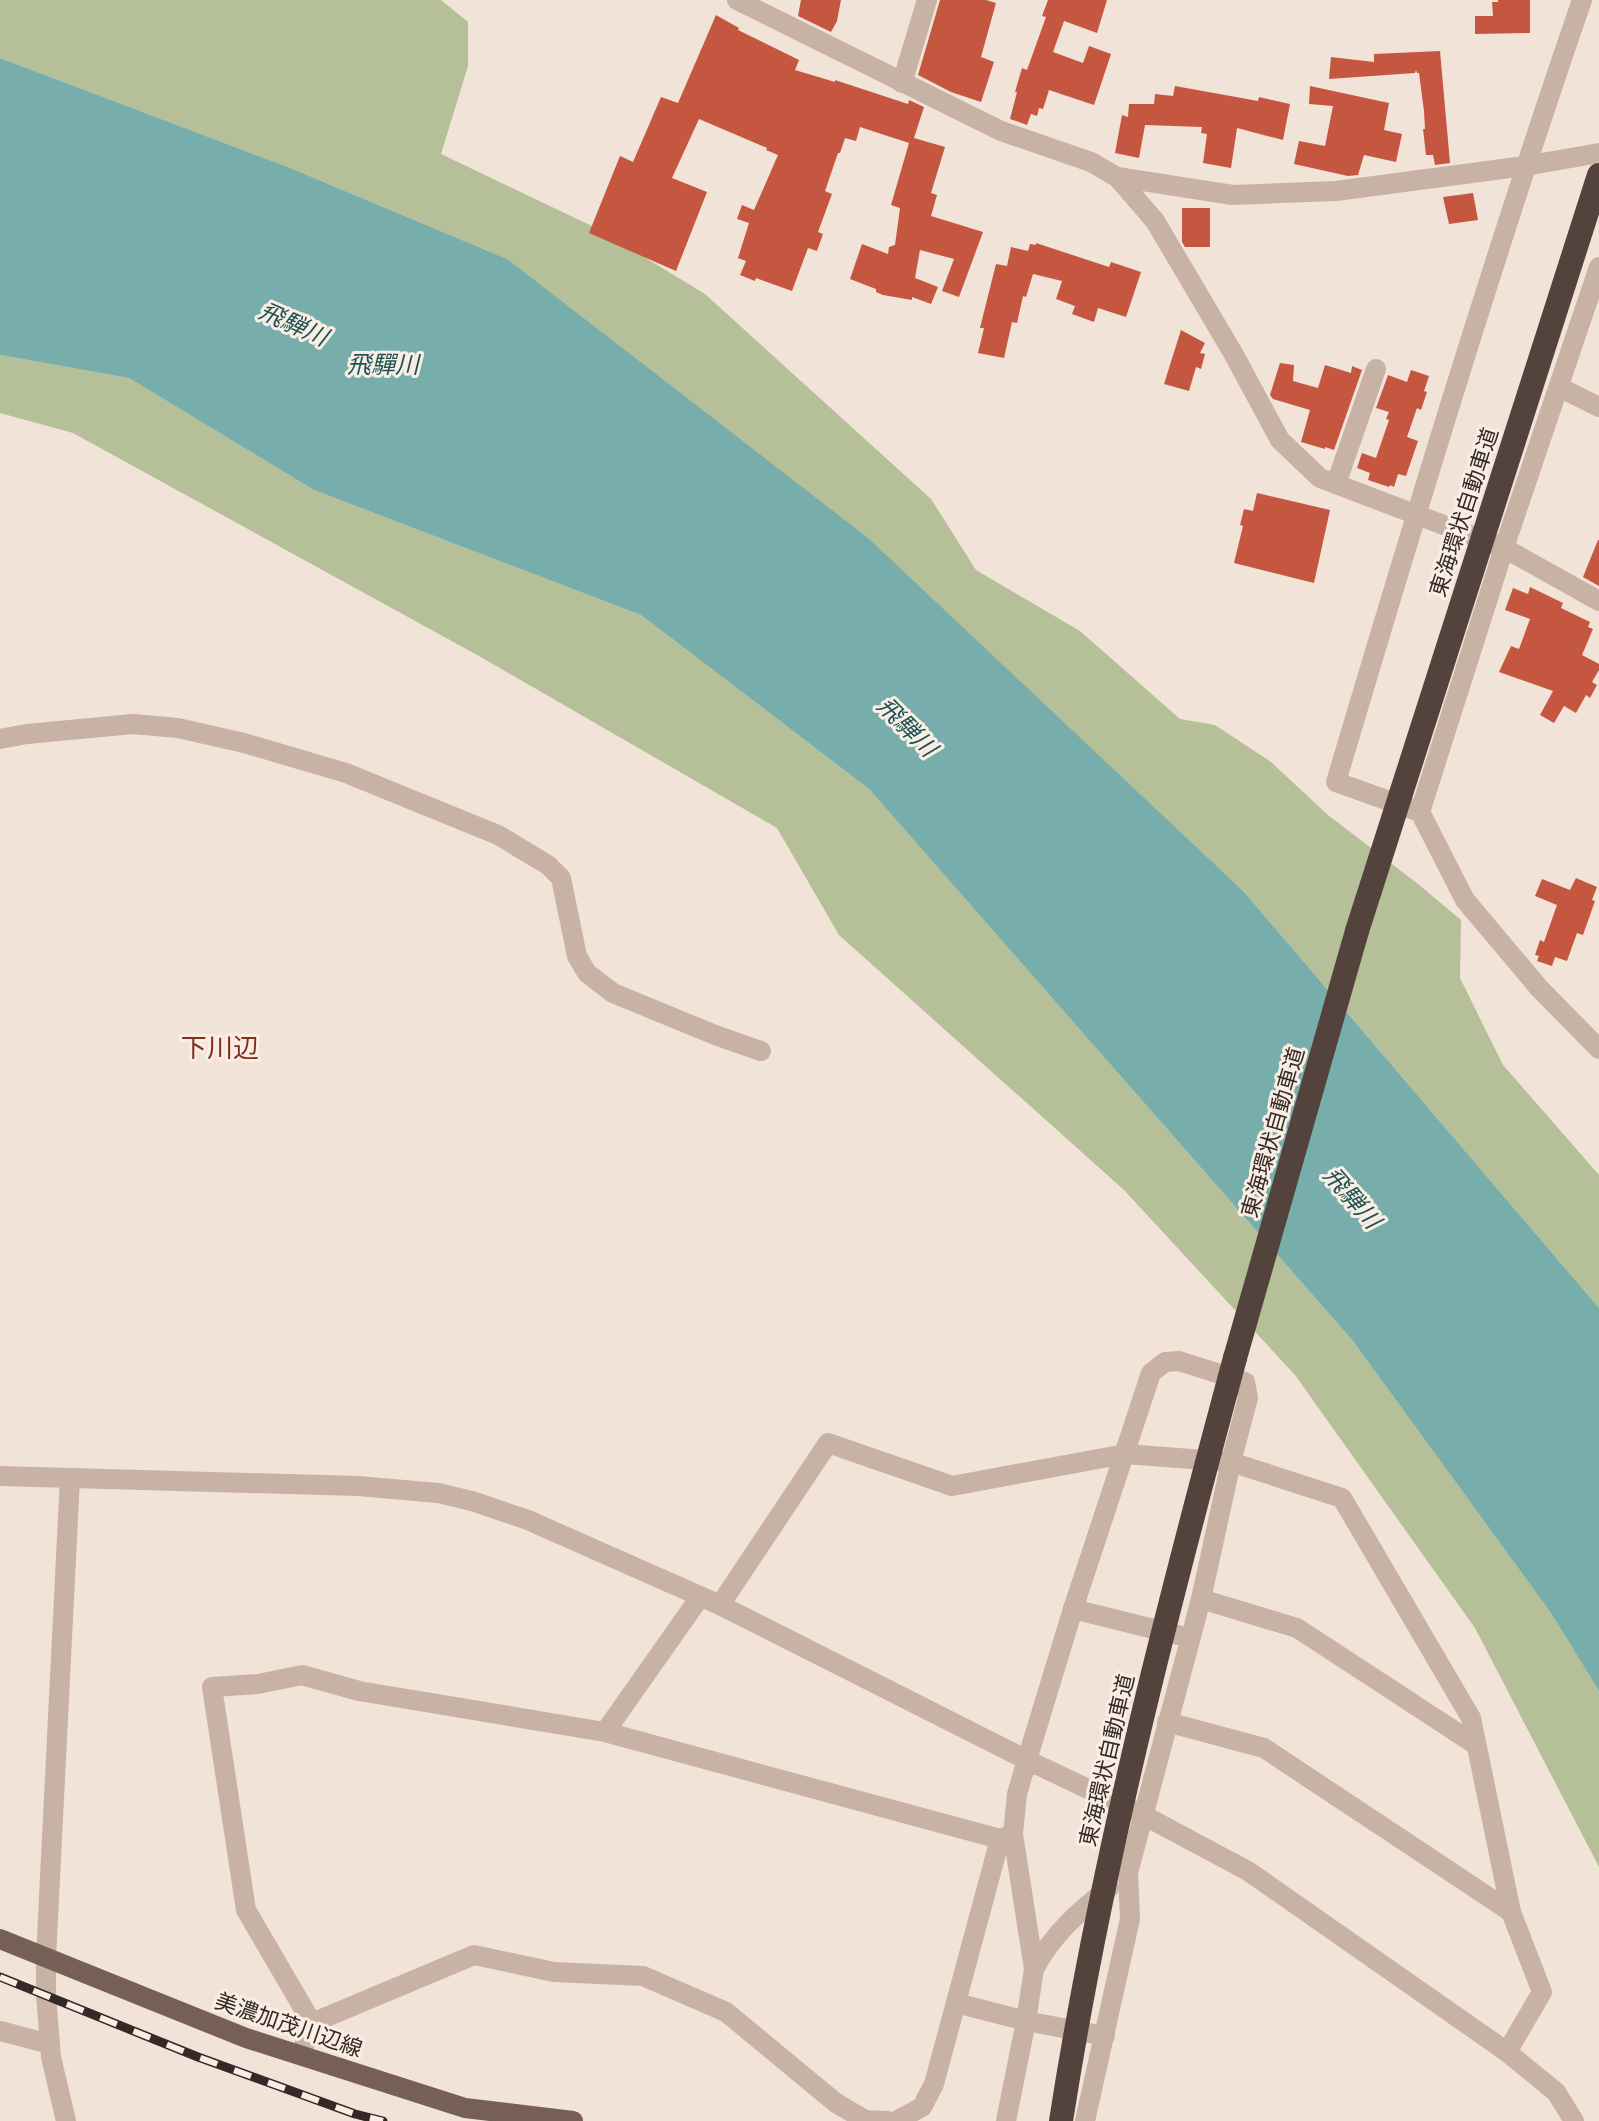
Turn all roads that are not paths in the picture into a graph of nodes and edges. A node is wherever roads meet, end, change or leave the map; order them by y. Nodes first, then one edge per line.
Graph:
1 (737, 0) edge
2 (927, 0) edge
3 (1582, 0) edge
4 (902, 83) junction
5 (1599, 153) edge
6 (1525, 166) junction
7 (1599, 175) edge
8 (1117, 177) junction
9 (1599, 267) edge
10 (1376, 369) dead end
11 (1559, 387) junction
12 (1599, 407) edge
13 (1336, 484) junction
14 (1416, 514) junction
15 (1504, 548) junction
16 (1599, 601) edge
17 (0, 739) edge
18 (1420, 812) junction
19 (1599, 1049) edge
20 (761, 1051) dead end
21 (1125, 1454) junction
22 (1231, 1462) junction
23 (0, 1476) edge
24 (70, 1478) junction
25 (700, 1597) junction
26 (1201, 1599) junction
27 (720, 1605) junction
28 (1073, 1609) junction
29 (1189, 1638) junction
30 (1167, 1722) junction
31 (605, 1732) junction
32 (1476, 1745) junction
33 (1027, 1760) junction
34 (1143, 1815) junction
35 (1006, 1836) junction
36 (1128, 1873) junction
37 (1511, 1912) junction
38 (0, 1939) edge
39 (46, 1958) junction
40 (1034, 1969) junction
41 (956, 2003) junction
42 (1026, 2021) junction
43 (312, 2023) junction
44 (0, 2031) edge
45 (1105, 2036) junction
46 (50, 2044) junction
47 (1507, 2052) junction
48 (301, 2055) junction
49 (1071, 2120) edge
50 (66, 2121) edge
51 (573, 2121) edge
52 (888, 2121) edge
53 (896, 2121) edge
54 (1006, 2121) edge
55 (1061, 2121) edge
56 (1079, 2121) edge
57 (1085, 2121) edge
58 (1574, 2121) edge

1 - 4 street
2 - 4 street
3 - 6 street
4 - 8 street
5 - 6 street
6 - 8 street
6 - 14 street
7 - 55 highway, 東海環状自動車道, bridge
8 - 13 street
9 - 11 street
10 - 13 street
11 - 12 street
11 - 15 street
13 - 14 street
14 - 15 street
14 - 18 street
15 - 16 street
15 - 18 street
17 - 20 street
18 - 19 street
21 - 22 street
21 - 22 street
21 - 27 street
21 - 28 street
22 - 26 street
22 - 32 street
23 - 24 street
24 - 25 street
24 - 39 street
25 - 27 street
25 - 31 street
26 - 29 street
26 - 32 street
27 - 33 street
28 - 29 street
28 - 33 street
29 - 30 street
30 - 34 street
30 - 37 street
31 - 35 street
31 - 43 street
32 - 37 street
33 - 34 street
33 - 35 street
34 - 36 street
34 - 47 street
35 - 40 street
35 - 41 street
36 - 40 street
36 - 45 street
37 - 47 street
38 - 39 main road, 美濃加茂川辺線
39 - 46 street
39 - 48 main road, 美濃加茂川辺線
40 - 42 street
41 - 42 street
41 - 53 street
42 - 45 street
42 - 54 street
43 - 48 street
43 - 52 street
44 - 46 street
45 - 57 street
46 - 50 street
47 - 58 street
48 - 51 main road, 美濃加茂川辺線
49 - 56 street

